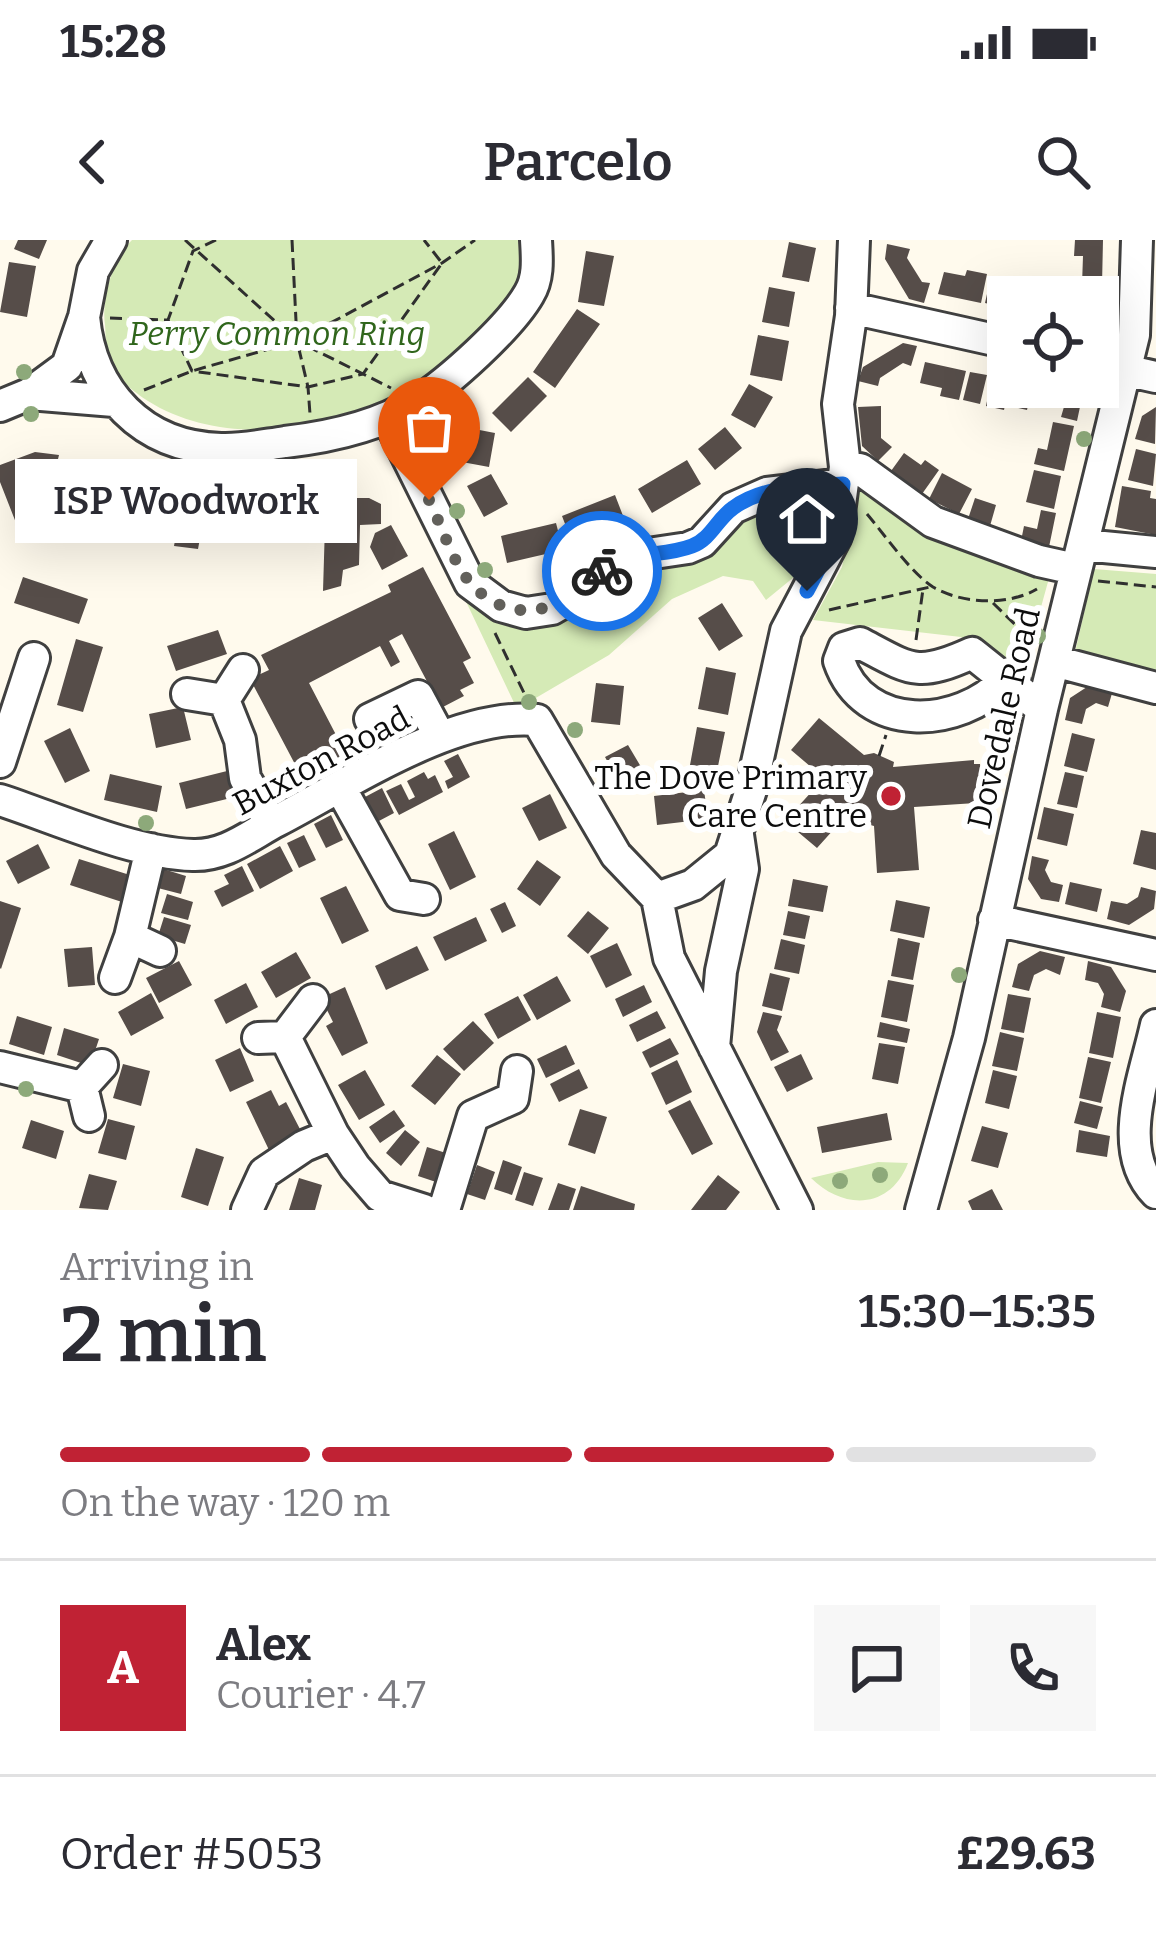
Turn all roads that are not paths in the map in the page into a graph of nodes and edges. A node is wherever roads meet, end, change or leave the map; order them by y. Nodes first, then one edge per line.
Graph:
1 (110, 240) edge
2 (536, 240) edge
3 (854, 240) edge
4 (1137, 240) edge
5 (851, 308) junction
6 (85, 316) junction
7 (987, 339) edge
8 (1127, 370) edge
9 (14, 400) edge
10 (114, 401) junction
11 (388, 418) junction
12 (844, 476) junction
13 (1156, 552) edge
14 (1073, 565) junction
15 (34, 658) dead end
16 (1053, 664) junction
17 (242, 670) dead end
18 (1005, 680) junction
19 (1156, 688) edge
20 (187, 694) dead end
21 (224, 700) junction
22 (1042, 709) junction
23 (370, 719) dead end
24 (440, 736) junction
25 (0, 762) edge
26 (340, 789) junction
27 (0, 800) edge
28 (271, 824) junction
29 (738, 835) junction
30 (151, 849) junction
31 (657, 898) junction
32 (403, 903) dead end
33 (994, 920) junction
34 (130, 937) junction
35 (160, 951) dead end
36 (1156, 956) edge
37 (115, 978) dead end
38 (313, 1000) dead end
39 (1156, 1025) edge
40 (714, 1047) junction
41 (0, 1067) edge
42 (91, 1089) dead end
43 (520, 1095) dead end
44 (332, 1134) junction
45 (1156, 1193) edge
46 (248, 1210) edge
47 (424, 1210) edge
48 (445, 1210) edge
49 (796, 1210) edge
50 (921, 1210) edge

1 - 6 street
2 - 11 street
3 - 5 street
4 - 8 street, Dovedale Road
5 - 7 street
5 - 12 street
6 - 9 street
6 - 10 street
8 - 14 street, Dovedale Road
9 - 10 street
10 - 11 street
11 - 12 street
12 - 14 street
12 - 29 street
13 - 14 street
14 - 16 street, Dovedale Road
15 - 25 street
16 - 19 street
16 - 22 street, Dovedale Road
17 - 21 street
18 - 18 street
18 - 22 street
20 - 21 street
21 - 28 street
22 - 33 street, Dovedale Road
23 - 24 street
24 - 26 street, Buxton Road
24 - 31 street, Buxton Road
26 - 28 street, Buxton Road
26 - 32 street
27 - 30 street, Buxton Road
28 - 30 street, Buxton Road
29 - 31 street
29 - 40 street
30 - 34 street
31 - 40 street
33 - 36 street
33 - 50 street, Dovedale Road
34 - 35 street
34 - 37 street
38 - 44 street
39 - 45 street
40 - 49 street
41 - 42 street
43 - 48 street
44 - 46 street
44 - 47 street

